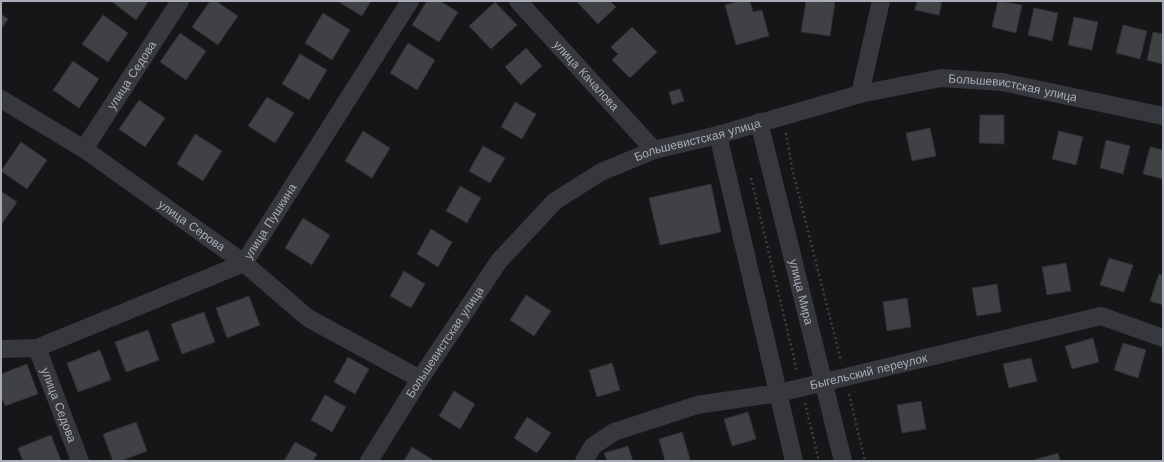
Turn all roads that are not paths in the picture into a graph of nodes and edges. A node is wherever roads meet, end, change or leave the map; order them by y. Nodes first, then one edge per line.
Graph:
1 (180, 1) edge
2 (410, 1) edge
3 (518, 1) edge
4 (881, 1) edge
5 (860, 94) junction
6 (1, 99) edge
7 (1163, 116) edge
8 (759, 122) junction
9 (718, 135) junction
10 (84, 148) junction
11 (654, 150) junction
12 (244, 263) junction
13 (1163, 338) edge
14 (37, 348) junction
15 (1, 349) edge
16 (420, 379) junction
17 (824, 382) junction
18 (779, 392) junction
19 (80, 461) edge
20 (368, 461) edge
21 (584, 461) edge
22 (794, 461) edge
23 (843, 461) edge

1 - 10 street, улица Седова
2 - 12 street, улица Пушкина
3 - 11 street, улица Качалова
4 - 5 street
5 - 7 street, Большевистская улица
5 - 8 street, Большевистская улица
6 - 10 street, улица Серова
8 - 9 street, Большевистская улица
8 - 17 street, улица Мира
9 - 11 street, Большевистская улица
9 - 18 street
10 - 12 street, улица Серова
11 - 16 street, Большевистская улица
12 - 14 street, улица Пушкина
12 - 16 street, улица Серова
13 - 17 street, Быгельский переулок
14 - 15 street, улица Пушкина
14 - 19 street, улица Седова
16 - 20 street, Большевистская улица
17 - 18 street, Быгельский переулок
17 - 23 street, улица Мира
18 - 21 street, Быгельский переулок
18 - 22 street

